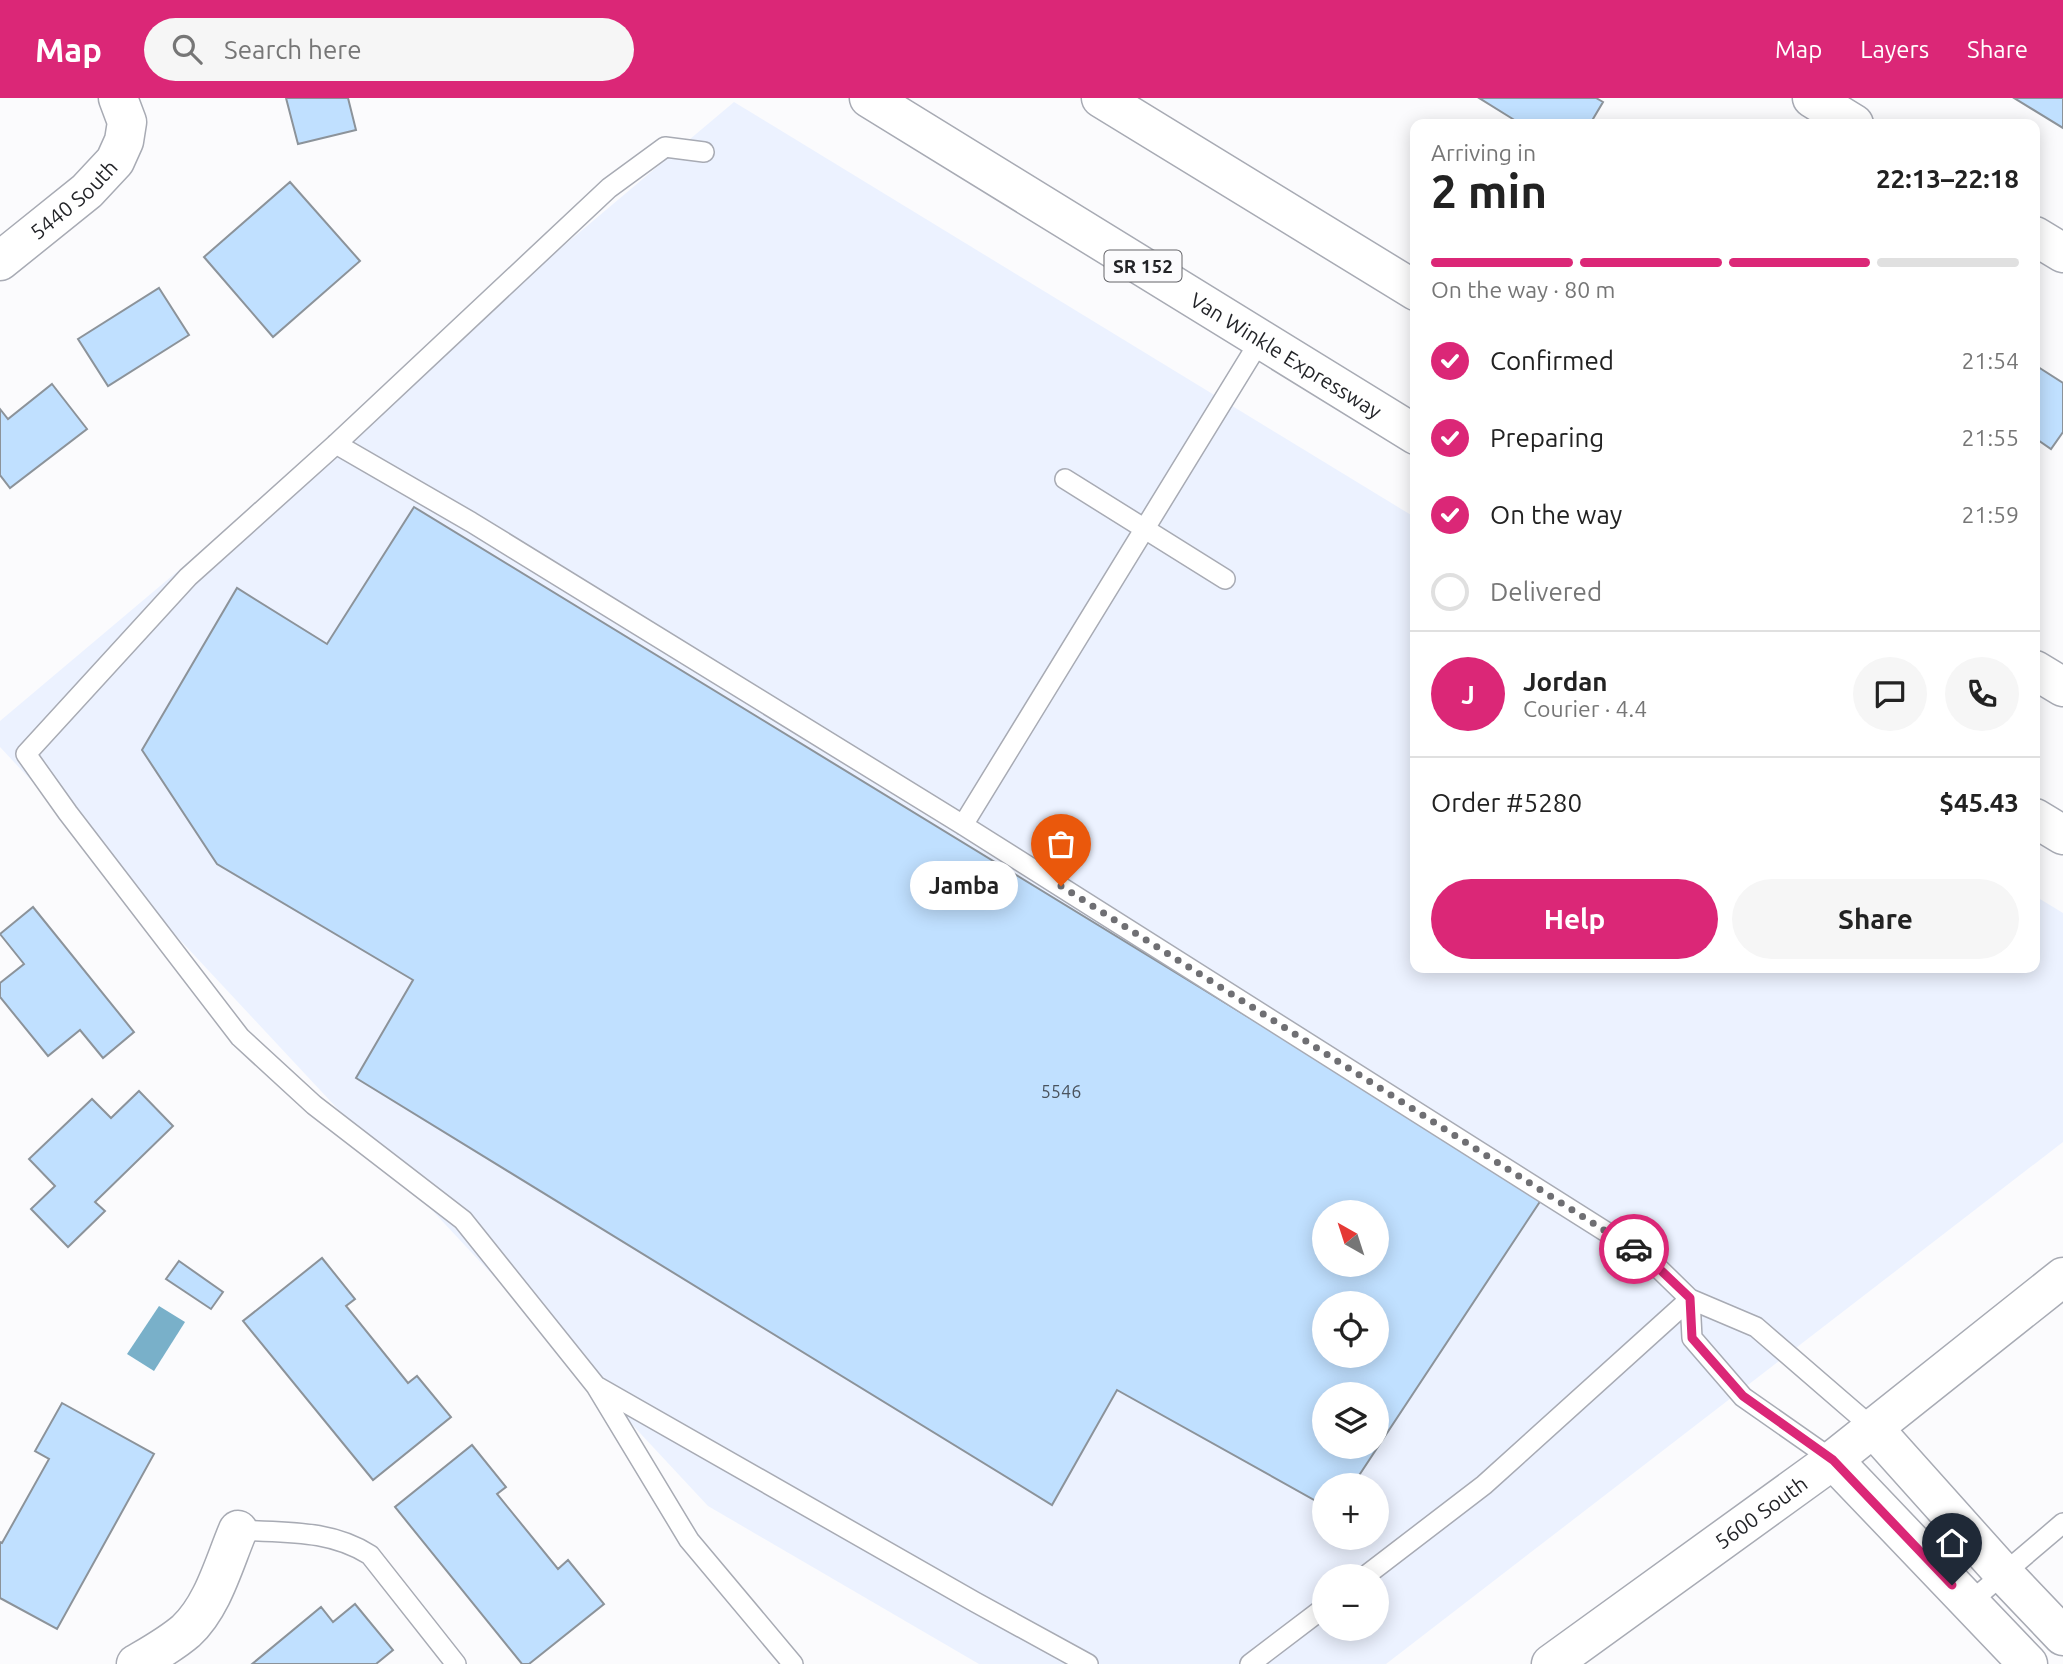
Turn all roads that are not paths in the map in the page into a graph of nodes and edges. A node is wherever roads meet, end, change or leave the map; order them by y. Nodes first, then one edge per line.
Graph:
1 (869, 98) edge
2 (1101, 98) edge
3 (1812, 98) edge
4 (122, 110) edge
5 (1846, 119) edge
6 (704, 152) dead end
7 (2040, 239) edge
8 (2063, 253) edge
9 (0, 261) edge
10 (1410, 287) edge
11 (1261, 339) junction
12 (1410, 431) edge
13 (336, 444) junction
14 (1065, 479) dead end
15 (1145, 529) junction
16 (1225, 579) dead end
17 (2040, 673) edge
18 (2063, 687) edge
19 (2040, 821) edge
20 (963, 825) junction
21 (2063, 835) edge
22 (2063, 1277) edge
23 (1690, 1298) junction
24 (596, 1386) junction
25 (1874, 1429) junction
26 (1833, 1460) junction
27 (2063, 1523) edge
28 (238, 1530) joint
29 (1381, 1564) edge
30 (2003, 1573) junction
31 (1969, 1602) junction
32 (1312, 1617) edge
33 (2049, 1652) edge
34 (136, 1664) edge
35 (456, 1664) edge
36 (793, 1664) edge
37 (1088, 1664) edge
38 (1250, 1664) edge
39 (1551, 1664) edge

1 - 11 main road, Van Winkle Expressway / SR 152
2 - 10 main road
3 - 5 main road
4 - 9 main road, 5440 South
6 - 13 lane
7 - 8 main road
11 - 12 main road, Van Winkle Expressway / SR 152
11 - 15 lane
13 - 20 lane
13 - 24 lane
14 - 15 lane
15 - 16 lane
15 - 20 lane
17 - 18 main road
19 - 21 main road
20 - 23 lane
22 - 25 main road, 5600 South
23 - 25 lane
23 - 26 lane
23 - 29 lane
24 - 36 lane
24 - 37 lane
25 - 26 main road, 5600 South
25 - 30 main road
26 - 31 main road
26 - 39 main road, 5600 South
27 - 30 lane
28 - 34 main road
28 - 35 lane
30 - 31 lane
30 - 33 main road
31 - 33 main road
32 - 38 lane

